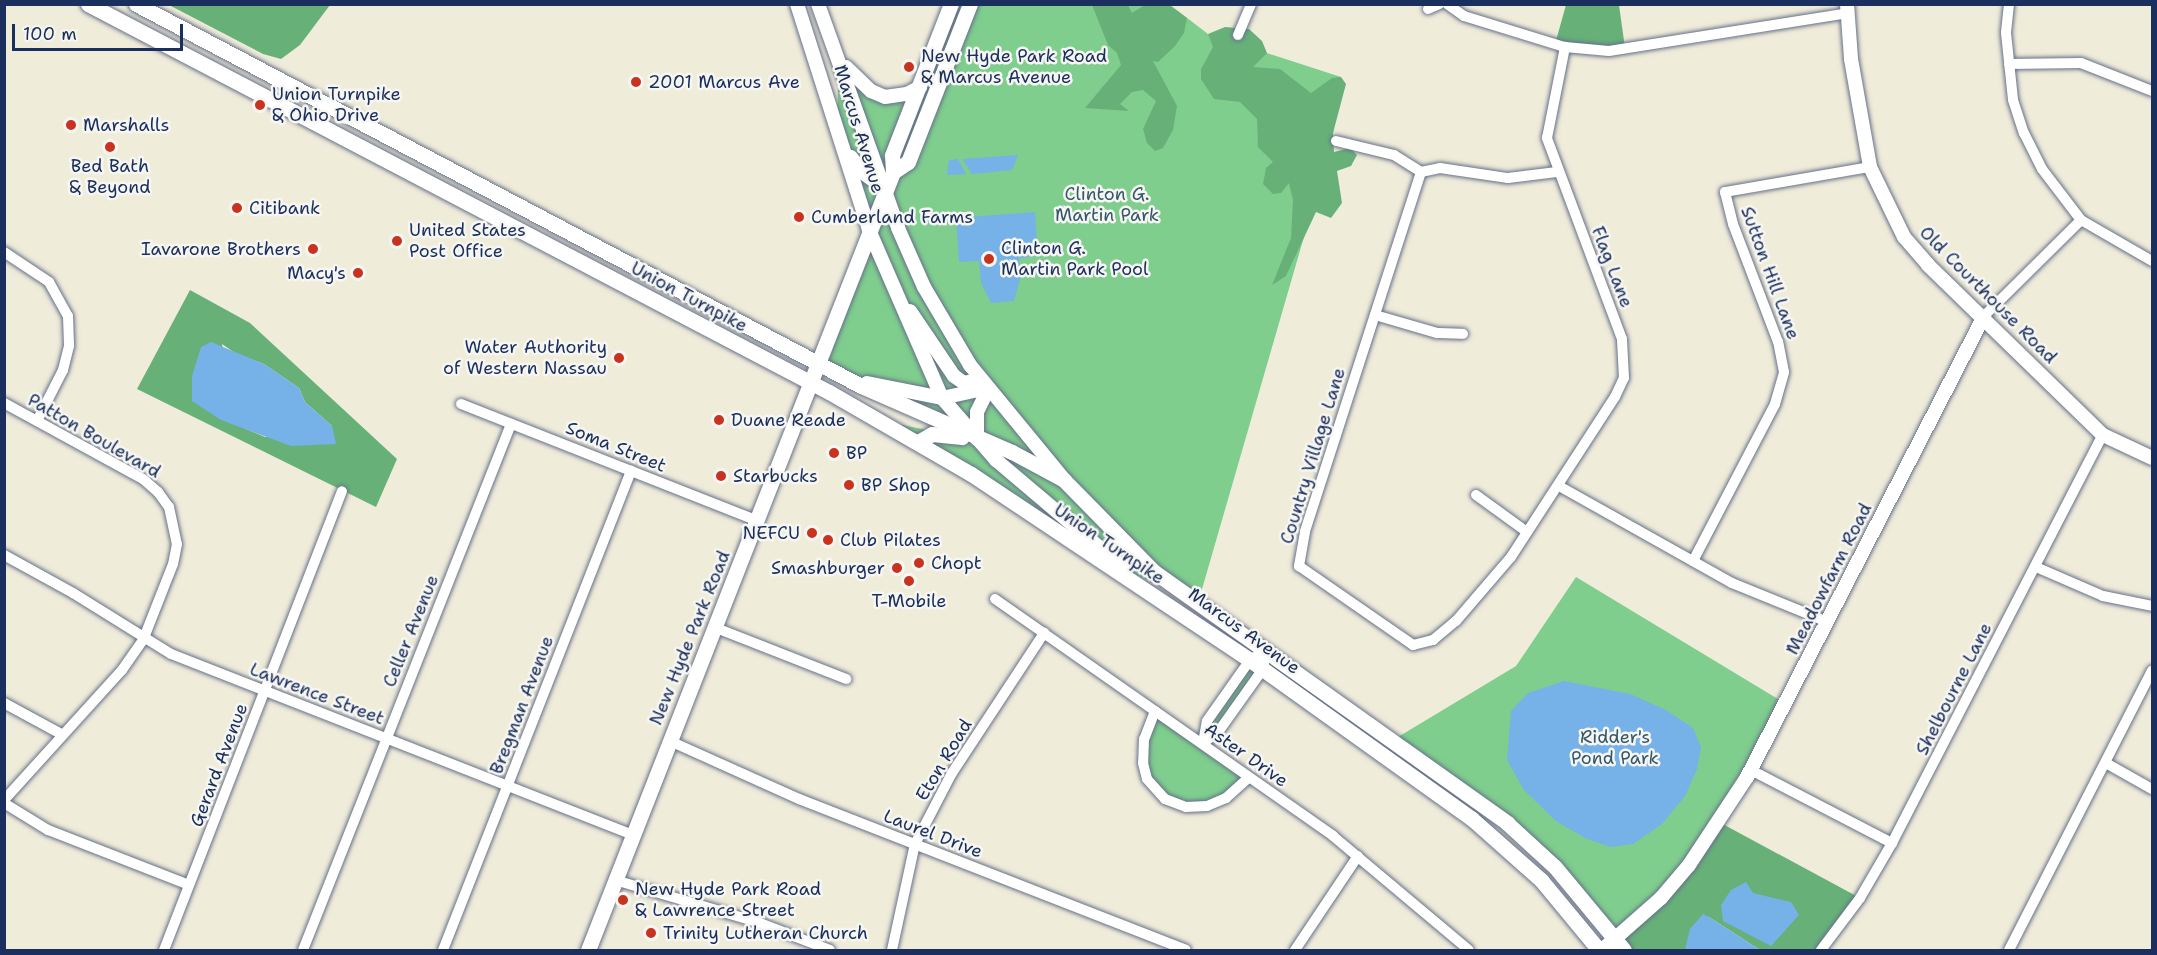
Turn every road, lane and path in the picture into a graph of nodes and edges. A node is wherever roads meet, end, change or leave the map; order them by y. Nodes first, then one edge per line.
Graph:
1 (88, 4) edge
2 (136, 4) edge
3 (797, 4) edge
4 (818, 4) edge
5 (951, 4) edge
6 (970, 4) edge
7 (1251, 4) edge
8 (1439, 4) edge
9 (1447, 4) edge
10 (2009, 4) edge
11 (1428, 9) dead end
12 (1848, 9) edge
13 (1238, 35) dead end
14 (1565, 47) junction
15 (838, 55) junction
16 (2009, 64) junction
17 (920, 87) junction
18 (299, 90) junction
19 (2152, 91) edge
20 (289, 110) junction
21 (1336, 141) dead end
22 (842, 142) junction
23 (1870, 167) junction
24 (893, 172) junction
25 (1420, 172) junction
26 (1557, 172) junction
27 (885, 189) junction
28 (2081, 220) junction
29 (869, 230) junction
30 (4, 252) edge
31 (2152, 261) edge
32 (886, 274) junction
33 (1374, 315) junction
34 (1984, 316) junction
35 (1463, 334) dead end
36 (819, 363) junction
37 (845, 377) junction
38 (810, 382) junction
39 (984, 384) junction
40 (942, 398) junction
41 (4, 403) edge
42 (461, 404) dead end
43 (37, 421) junction
44 (511, 424) junction
45 (2103, 435) junction
46 (977, 439) junction
47 (918, 442) junction
48 (2152, 458) edge
49 (631, 471) junction
50 (1064, 480) junction
51 (1559, 486) junction
52 (342, 491) dead end
53 (1476, 495) dead end
54 (758, 521) junction
55 (1527, 532) junction
56 (4, 555) edge
57 (1693, 561) junction
58 (2036, 567) junction
59 (995, 599) dead end
60 (2152, 606) edge
61 (1828, 622) junction
62 (716, 628) junction
63 (1044, 633) junction
64 (143, 640) junction
65 (1266, 650) junction
66 (1256, 665) junction
67 (2152, 671) edge
68 (846, 679) dead end
69 (266, 691) junction
70 (4, 704) edge
71 (1155, 711) junction
72 (61, 734) junction
73 (387, 739) junction
74 (670, 741) junction
75 (1203, 743) junction
76 (2106, 763) junction
77 (1751, 770) junction
78 (1249, 777) junction
79 (508, 787) junction
80 (2152, 789) edge
81 (4, 802) edge
82 (632, 836) junction
83 (1892, 843) junction
84 (915, 844) junction
85 (1358, 856) junction
86 (615, 880) junction
87 (189, 885) junction
88 (1619, 945) edge
89 (164, 951) edge
90 (303, 951) edge
91 (443, 951) edge
92 (588, 951) edge
93 (830, 951) edge
94 (892, 951) edge
95 (1186, 951) edge
96 (1295, 951) edge
97 (1469, 951) edge
98 (1600, 951) edge
99 (1821, 951) edge
100 (2009, 951) edge

1 - 20 main road, Union Turnpike
2 - 18 main road, Union Turnpike
3 - 22 main road, Marcus Avenue
4 - 15 main road, Marcus Avenue
5 - 17 main road, New Hyde Park Road
6 - 24 main road, New Hyde Park Road
7 - 13 street
8 - 11 street
9 - 14 street
10 - 16 street
12 - 14 street
12 - 23 main road, Old Courthouse Road
14 - 26 street, Flag Lane
15 - 17 main road
15 - 27 main road, Marcus Avenue
16 - 19 street
16 - 28 street
17 - 24 main road, New Hyde Park Road
18 - 20 street
18 - 36 main road, Union Turnpike
20 - 38 main road, Union Turnpike
21 - 25 street
22 - 27 main road
22 - 29 main road, Marcus Avenue
23 - 34 main road, Old Courthouse Road
23 - 57 street, Sutton Hill Lane
24 - 27 main road, New Hyde Park Road
25 - 26 street
25 - 33 street, Country Village Lane
26 - 51 street, Flag Lane
27 - 29 main road, New Hyde Park Road
27 - 39 main road, Marcus Avenue
28 - 31 street
28 - 34 street, Meadowfarm Road
29 - 32 main road, Marcus Avenue
29 - 36 main road, New Hyde Park Road
30 - 43 street
32 - 39 main road
32 - 40 main road, Marcus Avenue
33 - 35 street
33 - 55 street, Country Village Lane
34 - 45 main road, Old Courthouse Road
34 - 61 main road, Meadowfarm Road
36 - 37 main road, Union Turnpike
36 - 38 main road, New Hyde Park Road
37 - 40 main road
37 - 46 main road, Union Turnpike
38 - 47 main road, Union Turnpike
38 - 54 main road, New Hyde Park Road
39 - 40 main road
39 - 46 main road
39 - 50 main road, Marcus Avenue
40 - 46 main road, Marcus Avenue
41 - 43 street, Patton Boulevard
42 - 44 street, Soma Street
43 - 64 street, Patton Boulevard
44 - 49 street, Soma Street
44 - 73 street, Celler Avenue
45 - 48 main road, Old Courthouse Road
45 - 58 street, Shelbourne Lane
46 - 47 main road
46 - 50 main road, Union Turnpike
46 - 66 main road, Marcus Avenue
47 - 66 main road, Union Turnpike
49 - 54 street, Soma Street
49 - 79 street, Bregman Avenue
50 - 65 main road, Marcus Avenue
51 - 55 street, Country Village Lane
51 - 57 street
52 - 69 street, Gerard Avenue
53 - 55 street
54 - 62 main road, New Hyde Park Road
56 - 64 street, Lawrence Street
57 - 61 street
58 - 60 street
58 - 83 street, Shelbourne Lane
59 - 63 street, Aster Drive
61 - 77 main road, Meadowfarm Road
62 - 68 street
62 - 74 main road, New Hyde Park Road
63 - 71 street, Aster Drive
63 - 84 street, Eton Road
64 - 69 street, Lawrence Street
64 - 72 street, Patton Boulevard
65 - 66 street
65 - 88 main road, Marcus Avenue
66 - 75 street
66 - 98 main road, Marcus Avenue
67 - 76 street
69 - 73 street, Lawrence Street
69 - 87 street, Gerard Avenue
70 - 72 street
71 - 75 street, Aster Drive
71 - 78 street
72 - 81 street, Patton Boulevard
73 - 79 street, Lawrence Street
73 - 90 street, Celler Avenue
74 - 82 main road, New Hyde Park Road
74 - 84 street, Laurel Drive
75 - 78 street, Aster Drive
76 - 80 street
76 - 100 street
77 - 83 street
77 - 88 main road, Meadowfarm Road
78 - 85 street, Aster Drive
79 - 82 street, Lawrence Street
79 - 91 street, Bregman Avenue
81 - 87 street
82 - 86 main road, New Hyde Park Road
83 - 99 street, Shelbourne Lane
84 - 94 street, Eton Road
84 - 95 street, Laurel Drive
85 - 96 street
85 - 97 street, Aster Drive
86 - 92 main road, New Hyde Park Road
86 - 93 street
87 - 89 street, Gerard Avenue
88 - 98 main road, Meadowfarm Road

